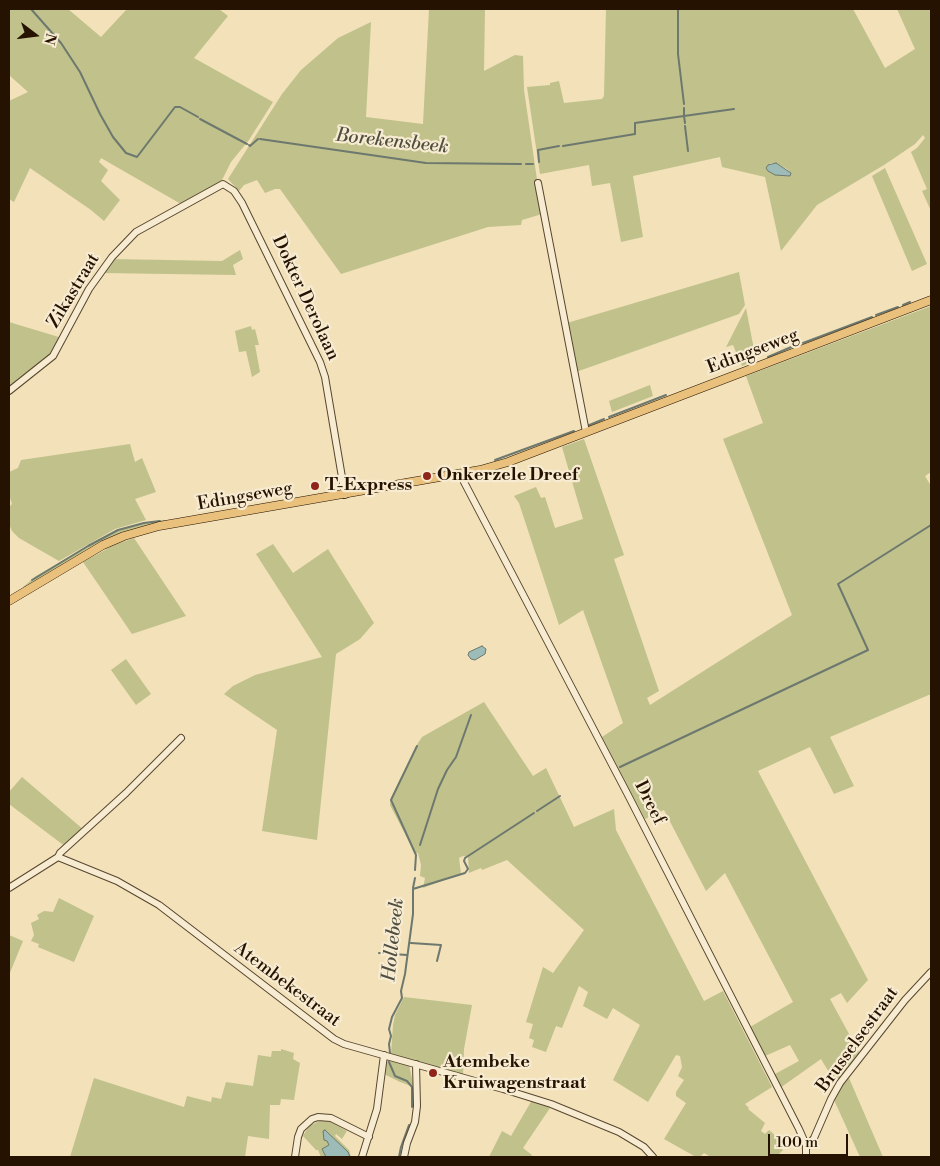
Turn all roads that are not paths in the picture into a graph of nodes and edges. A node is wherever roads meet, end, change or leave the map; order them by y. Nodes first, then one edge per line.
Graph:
1 (538, 183) dead end
2 (223, 184) joint
3 (931, 300) edge
4 (9, 391) edge
5 (586, 432) junction
6 (462, 474) junction
7 (345, 495) junction
8 (9, 600) edge
9 (181, 738) dead end
10 (58, 857) junction
11 (9, 888) edge
12 (931, 972) edge
13 (384, 1055) junction
14 (416, 1064) junction
15 (369, 1136) junction
16 (806, 1148) junction
17 (295, 1157) edge
18 (362, 1157) edge
19 (404, 1157) edge
20 (653, 1157) edge
21 (806, 1157) edge

1 - 5 street
2 - 4 street, Zikastraat
2 - 7 street, Dokter Derolaan
3 - 5 main road, Edingseweg
5 - 6 main road, Edingseweg
6 - 7 main road, Edingseweg
6 - 16 street, Dreef
7 - 8 main road, Edingseweg
9 - 10 street
10 - 11 street
10 - 13 street, Atembekestraat
12 - 16 street, Brusselsestraat
13 - 14 street, Atembekestraat
13 - 15 street
14 - 19 street
14 - 20 street, Atembekestraat
15 - 17 street
15 - 18 street
16 - 21 street

